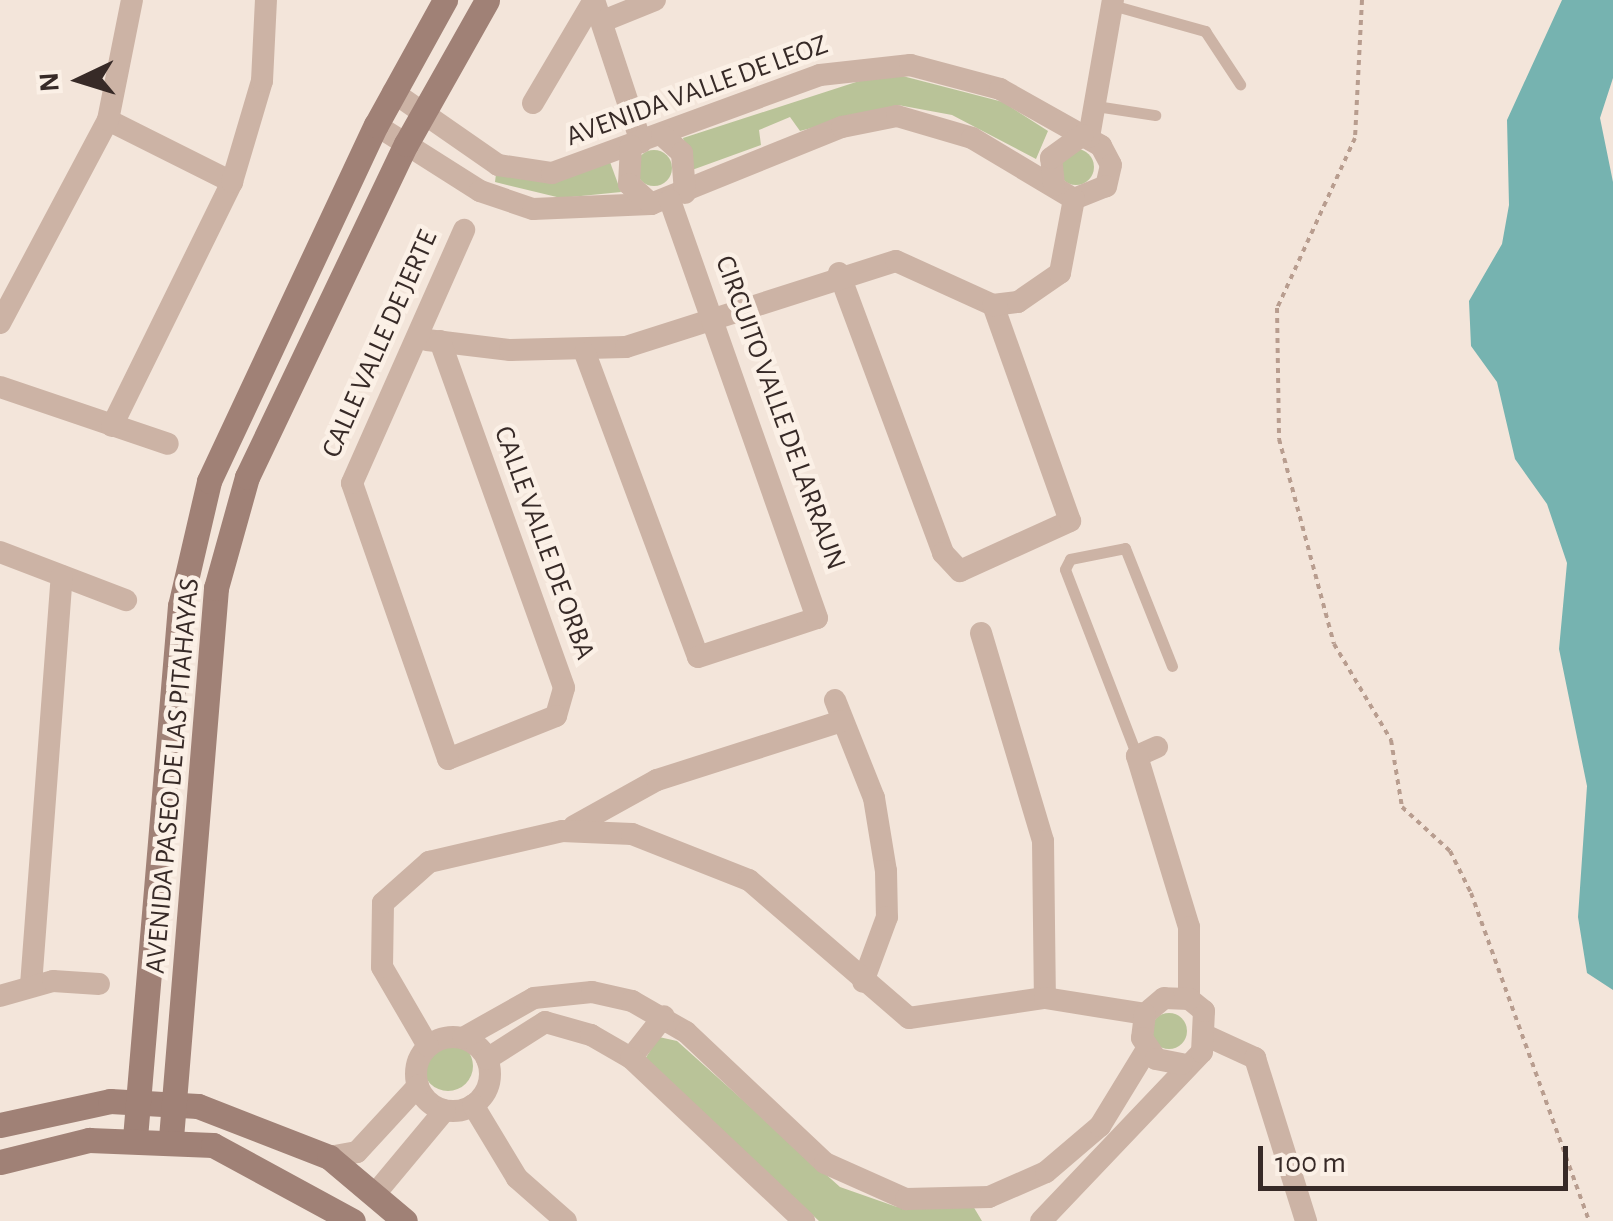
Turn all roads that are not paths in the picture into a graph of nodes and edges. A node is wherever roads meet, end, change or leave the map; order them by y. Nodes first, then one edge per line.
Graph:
1 (132, 0) edge
2 (266, 0) edge
3 (445, 0) edge
4 (486, 0) edge
5 (655, 0) edge
6 (1110, 2) edge
7 (597, 7) edge
8 (1240, 84) dead end
9 (393, 92) junction
10 (533, 103) dead end
11 (1096, 106) junction
12 (422, 114) junction
13 (1155, 115) dead end
14 (108, 120) junction
15 (376, 124) junction
16 (1086, 136) junction
17 (645, 141) junction
18 (406, 144) junction
19 (498, 166) junction
20 (232, 182) junction
21 (1054, 185) junction
22 (480, 191) junction
23 (1074, 198) junction
24 (669, 199) junction
25 (464, 230) dead end
26 (839, 274) junction
27 (993, 305) junction
28 (714, 323) junction
29 (0, 324) edge
30 (430, 340) junction
31 (584, 353) junction
32 (0, 387) edge
33 (112, 426) junction
34 (168, 444) dead end
35 (352, 483) joint
36 (0, 552) edge
37 (62, 576) junction
38 (126, 600) dead end
39 (982, 634) dead end
40 (1172, 666) dead end
41 (1147, 752) joint
42 (164, 760) junction
43 (201, 762) junction
44 (562, 831) junction
45 (863, 982) junction
46 (99, 984) dead end
47 (31, 985) junction
48 (0, 996) edge
49 (1045, 998) junction
50 (1188, 998) junction
51 (1146, 1014) junction
52 (664, 1016) junction
53 (1209, 1037) junction
54 (462, 1038) junction
55 (428, 1046) junction
56 (1147, 1049) junction
57 (631, 1058) junction
58 (487, 1059) junction
59 (1182, 1064) junction
60 (418, 1086) junction
61 (137, 1102) junction
62 (175, 1104) junction
63 (473, 1105) junction
64 (445, 1110) junction
65 (0, 1125) edge
66 (134, 1138) junction
67 (170, 1138) junction
68 (329, 1157) junction
69 (0, 1162) edge
70 (375, 1194) junction
71 (990, 1197) junction
72 (353, 1221) edge
73 (405, 1221) edge
74 (566, 1221) edge
75 (804, 1221) edge
76 (997, 1221) edge
77 (1040, 1221) edge
78 (1306, 1221) edge

1 - 14 street
2 - 20 street
3 - 9 street, AVENIDA PASEO DE LAS PITAHAYAS
4 - 12 street, AVENIDA PASEO DE LAS PITAHAYAS
5 - 7 street
6 - 8 lane
6 - 11 street
7 - 10 street
7 - 17 street, CIRCUITO VALLE DE LARRAUN
9 - 12 street, AVENIDA VALLE DE LEOZ
9 - 15 street, AVENIDA PASEO DE LAS PITAHAYAS
11 - 13 lane
11 - 16 street
12 - 18 street, AVENIDA PASEO DE LAS PITAHAYAS
12 - 19 street, AVENIDA VALLE DE LEOZ
14 - 20 street
14 - 29 street
15 - 18 street
15 - 42 street, AVENIDA PASEO DE LAS PITAHAYAS
16 - 17 street, AVENIDA VALLE DE LEOZ
16 - 21 street
16 - 23 street
17 - 19 street, AVENIDA VALLE DE LEOZ
17 - 24 street, CIRCUITO VALLE DE LARRAUN
17 - 24 street, CIRCUITO VALLE DE LARRAUN
18 - 22 street
18 - 43 street, AVENIDA PASEO DE LAS PITAHAYAS
19 - 22 street
20 - 33 street
21 - 23 street
21 - 24 street
22 - 24 street
23 - 27 street
24 - 28 street, CIRCUITO VALLE DE LARRAUN
25 - 30 street, CALLE VALLE DE JERTE
26 - 27 street
26 - 27 street
26 - 28 street
28 - 31 street
28 - 31 street, CIRCUITO VALLE DE LARRAUN
30 - 31 street
30 - 35 street, CALLE VALLE DE JERTE
30 - 35 street, CALLE VALLE DE ORBA
32 - 33 street
33 - 34 street
36 - 37 street
37 - 38 street
37 - 47 street
39 - 49 street
40 - 41 lane
41 - 50 street
42 - 43 street
42 - 61 street, AVENIDA PASEO DE LAS PITAHAYAS
43 - 62 street, AVENIDA PASEO DE LAS PITAHAYAS
44 - 45 street
44 - 45 street
44 - 55 street
45 - 49 street
46 - 47 street
47 - 48 street
49 - 51 street
50 - 51 street
50 - 53 street
51 - 56 street
52 - 54 street
52 - 57 street
52 - 71 street
53 - 59 street
53 - 78 street
54 - 55 street
54 - 58 street
55 - 60 street
56 - 59 street
56 - 71 street
57 - 58 street
57 - 75 street
58 - 63 street
59 - 77 street
60 - 64 street
60 - 68 street
61 - 62 street
61 - 65 street
61 - 66 street, AVENIDA PASEO DE LAS PITAHAYAS
62 - 67 street, AVENIDA PASEO DE LAS PITAHAYAS
62 - 68 street
63 - 64 street
63 - 74 street
64 - 70 street
66 - 67 street
66 - 69 street
67 - 72 street
68 - 70 street
70 - 73 street
71 - 76 street

